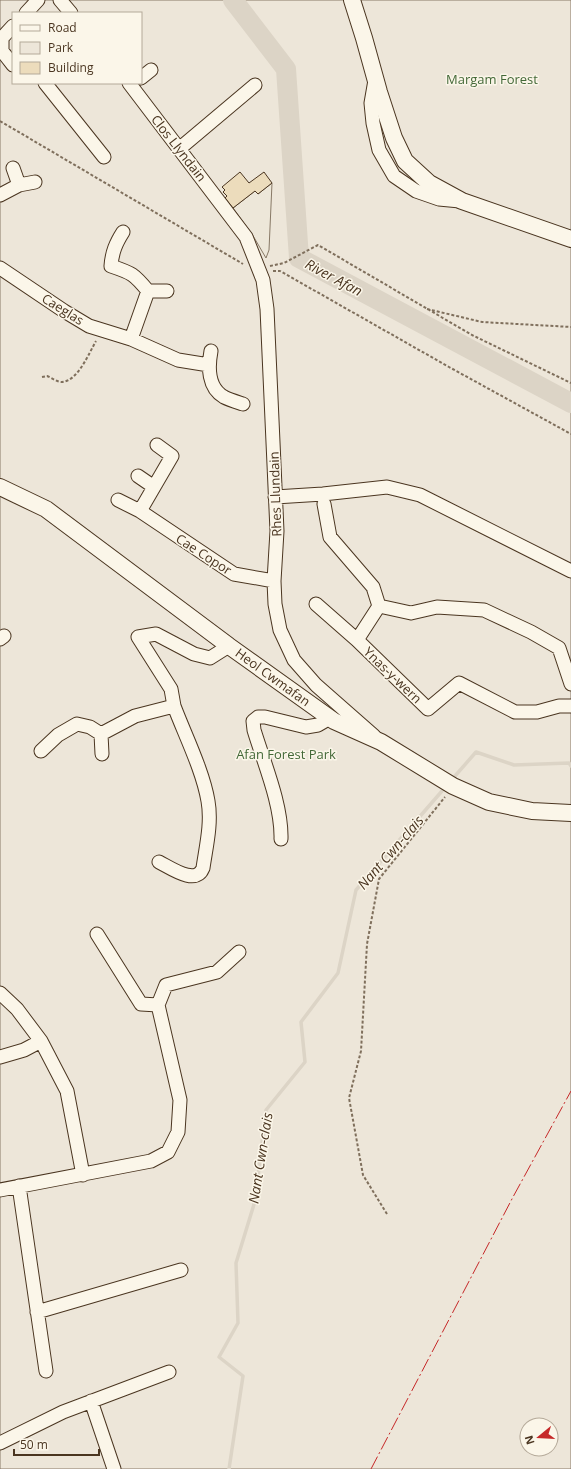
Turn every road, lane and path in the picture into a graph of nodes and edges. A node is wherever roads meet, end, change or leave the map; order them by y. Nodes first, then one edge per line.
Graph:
1 (38, 0) edge
2 (60, 0) edge
3 (352, 0) edge
4 (27, 12) edge
5 (70, 12) edge
6 (12, 27) edge
7 (12, 64) edge
8 (46, 84) edge
9 (139, 84) edge
10 (251, 85) dead end
11 (0, 120) edge
12 (179, 149) junction
13 (104, 157) dead end
14 (13, 168) dead end
15 (35, 182) dead end
16 (19, 185) junction
17 (0, 195) edge
18 (229, 213) joint
19 (123, 232) dead end
20 (571, 239) edge
21 (0, 268) edge
22 (259, 269) junction
23 (148, 291) junction
24 (167, 291) dead end
25 (424, 308) junction
26 (571, 327) edge
27 (101, 330) junction
28 (131, 339) junction
29 (211, 351) dead end
30 (208, 365) junction
31 (42, 377) dead end
32 (571, 383) edge
33 (242, 404) dead end
34 (571, 434) edge
35 (158, 445) dead end
36 (138, 476) dead end
37 (0, 487) edge
38 (154, 487) junction
39 (275, 497) junction
40 (118, 500) dead end
41 (324, 504) dead end
42 (140, 511) junction
43 (571, 571) edge
44 (274, 581) junction
45 (316, 604) dead end
46 (379, 606) junction
47 (357, 640) junction
48 (229, 646) junction
49 (571, 684) edge
50 (174, 706) junction
51 (571, 706) edge
52 (330, 718) junction
53 (101, 734) junction
54 (381, 742) junction
55 (42, 751) dead end
56 (102, 754) dead end
57 (453, 786) junction
58 (571, 813) edge
59 (281, 839) dead end
60 (159, 862) dead end
61 (96, 934) dead end
62 (239, 952) dead end
63 (0, 993) edge
64 (158, 1005) junction
65 (41, 1041) junction
66 (0, 1057) edge
67 (83, 1175) junction
68 (19, 1186) junction
69 (0, 1190) edge
70 (387, 1214) dead end
71 (181, 1270) dead end
72 (37, 1312) junction
73 (46, 1371) dead end
74 (169, 1372) dead end
75 (91, 1401) junction
76 (0, 1443) edge
77 (114, 1469) edge

1 - 4 street
2 - 5 street
3 - 20 main road
6 - 7 street
8 - 13 street
9 - 12 street, Clos Llyndain
10 - 12 street
11 - 22 path
12 - 18 street, Clos Llyndain
14 - 16 street
15 - 16 street
16 - 17 street
18 - 22 street, Rhes Llundain
19 - 23 street
21 - 27 street, Caeglas
22 - 25 path
22 - 34 path
22 - 39 street, Rhes Llundain
23 - 24 street
23 - 28 street
25 - 26 path
25 - 32 path
27 - 28 street, Caeglas
27 - 31 path
28 - 30 street, Caeglas
29 - 30 street
30 - 33 street
35 - 38 street
36 - 38 street
37 - 48 main road, Heol Cwmafan
38 - 42 street
39 - 43 street
39 - 44 street, Rhes Llundain
40 - 42 street, Cae Copor
41 - 46 street
42 - 44 street, Cae Copor
44 - 54 street, Rhes Llundain
45 - 47 street
46 - 47 street, Ynas-y-wern
46 - 49 street
47 - 51 street, Ynas-y-wern
48 - 50 street
48 - 52 main road, Heol Cwmafan
50 - 53 street
50 - 60 street
52 - 54 main road, Heol Cwmafan
52 - 59 street
53 - 55 street
53 - 56 street
54 - 57 main road, Heol Cwmafan
57 - 58 main road, Heol Cwmafan
57 - 70 path
61 - 64 street
62 - 64 street
63 - 65 street
64 - 67 street
65 - 66 street
65 - 67 street
67 - 68 street
68 - 69 street
68 - 72 street
71 - 72 street
72 - 73 street
74 - 75 street
75 - 76 street
75 - 77 street

